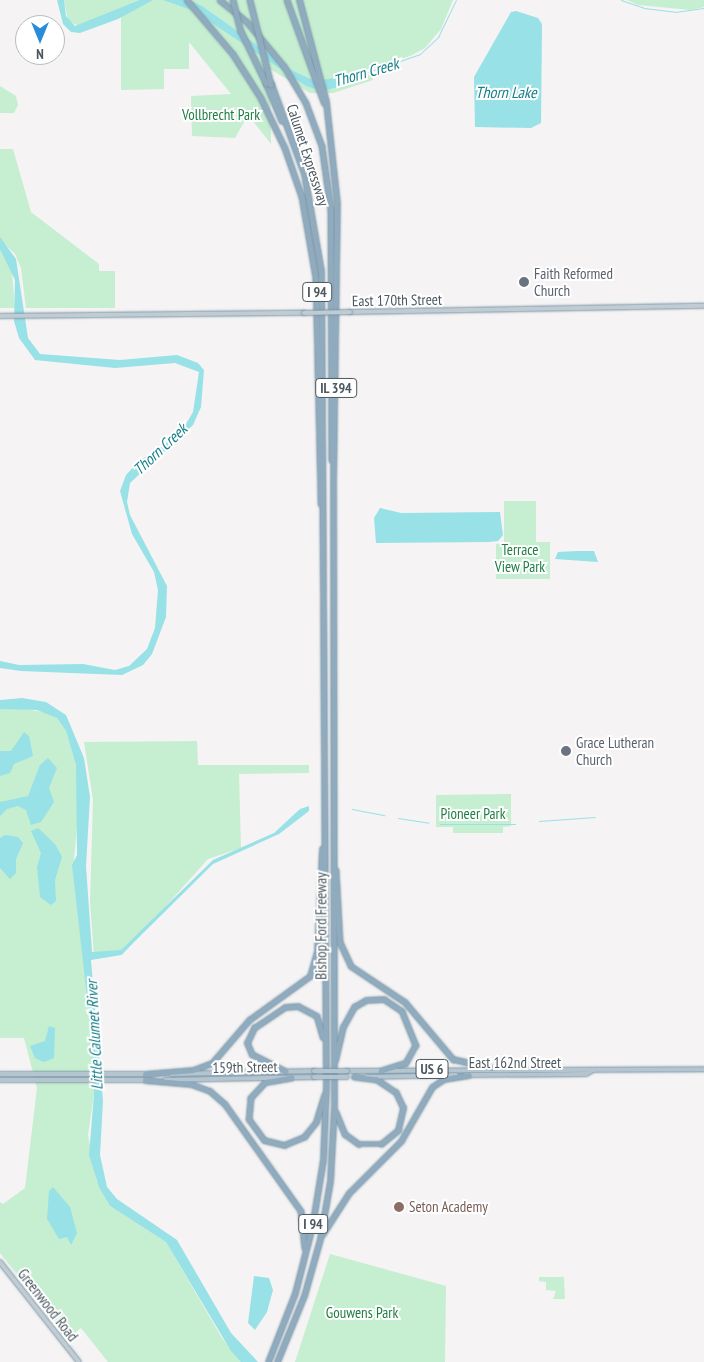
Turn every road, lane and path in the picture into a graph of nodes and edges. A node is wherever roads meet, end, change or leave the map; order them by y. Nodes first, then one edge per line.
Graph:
1 (187, 0) edge
2 (220, 0) edge
3 (233, 0) edge
4 (250, 0) edge
5 (287, 0) edge
6 (299, 0) edge
7 (318, 74) junction
8 (268, 83) junction
9 (704, 306) edge
10 (0, 316) edge
11 (333, 481) junction
12 (324, 530) junction
13 (325, 831) junction
14 (334, 848) junction
15 (326, 1050) junction
16 (334, 1065) junction
17 (491, 1068) junction
18 (518, 1068) junction
19 (704, 1069) edge
20 (593, 1070) junction
21 (347, 1071) joint
22 (382, 1071) junction
23 (286, 1072) junction
24 (0, 1074) edge
25 (144, 1074) junction
26 (469, 1075) junction
27 (518, 1075) junction
28 (79, 1077) junction
29 (347, 1077) joint
30 (354, 1077) junction
31 (292, 1078) junction
32 (0, 1080) edge
33 (145, 1080) junction
34 (326, 1086) junction
35 (334, 1107) junction
36 (320, 1239) junction
37 (305, 1256) junction
38 (0, 1262) edge
39 (79, 1362) edge
40 (268, 1362) edge
41 (277, 1362) edge

1 - 12 highway, I 94
2 - 11 highway, I 94
3 - 8 highway, bridge
4 - 8 highway, Calumet Expressway / IL 394, bridge
5 - 7 highway
6 - 7 highway
7 - 11 highway, IL 394
8 - 12 highway, Calumet Expressway / IL 394
9 - 10 street, East 170th Street, bridge
11 - 14 highway, Bishop Ford Freeway / I 94
12 - 13 highway, Bishop Ford Freeway / I 94
13 - 15 highway, Bishop Ford Freeway / I 94
13 - 25 highway
14 - 16 highway, Bishop Ford Freeway / I 94
14 - 17 highway
15 - 23 highway
15 - 34 highway, Bishop Ford Freeway / I 94
16 - 22 highway
16 - 35 highway, Bishop Ford Freeway / I 94
17 - 18 main road, East 162nd Street / US 6
17 - 22 main road, East 162nd Street / US 6
18 - 20 main road, East 162nd Street / US 6
18 - 27 main road
19 - 20 main road, East 162nd Street / US 6
20 - 27 main road, East 162nd Street / US 6
21 - 22 main road, East 162nd Street / US 6
21 - 23 main road, 159th Street / US 6, bridge
23 - 25 main road, 159th Street / US 6
24 - 28 main road, US 6
25 - 28 main road, US 6
26 - 27 main road, East 162nd Street / US 6
26 - 30 main road, East 162nd Street / US 6
26 - 36 highway
28 - 32 main road, US 6
28 - 33 main road, US 6
29 - 30 main road, East 162nd Street / US 6
29 - 31 main road, 159th Street / US 6, bridge
30 - 35 highway
31 - 33 main road, 159th Street / US 6
31 - 34 highway
33 - 37 highway
34 - 37 highway, Bishop Ford Freeway / I 94
35 - 36 highway, Bishop Ford Freeway / I 94
36 - 41 highway, Bishop Ford Freeway / I 94
37 - 40 highway, Bishop Ford Freeway / I 94
38 - 39 street, Greenwood Road

